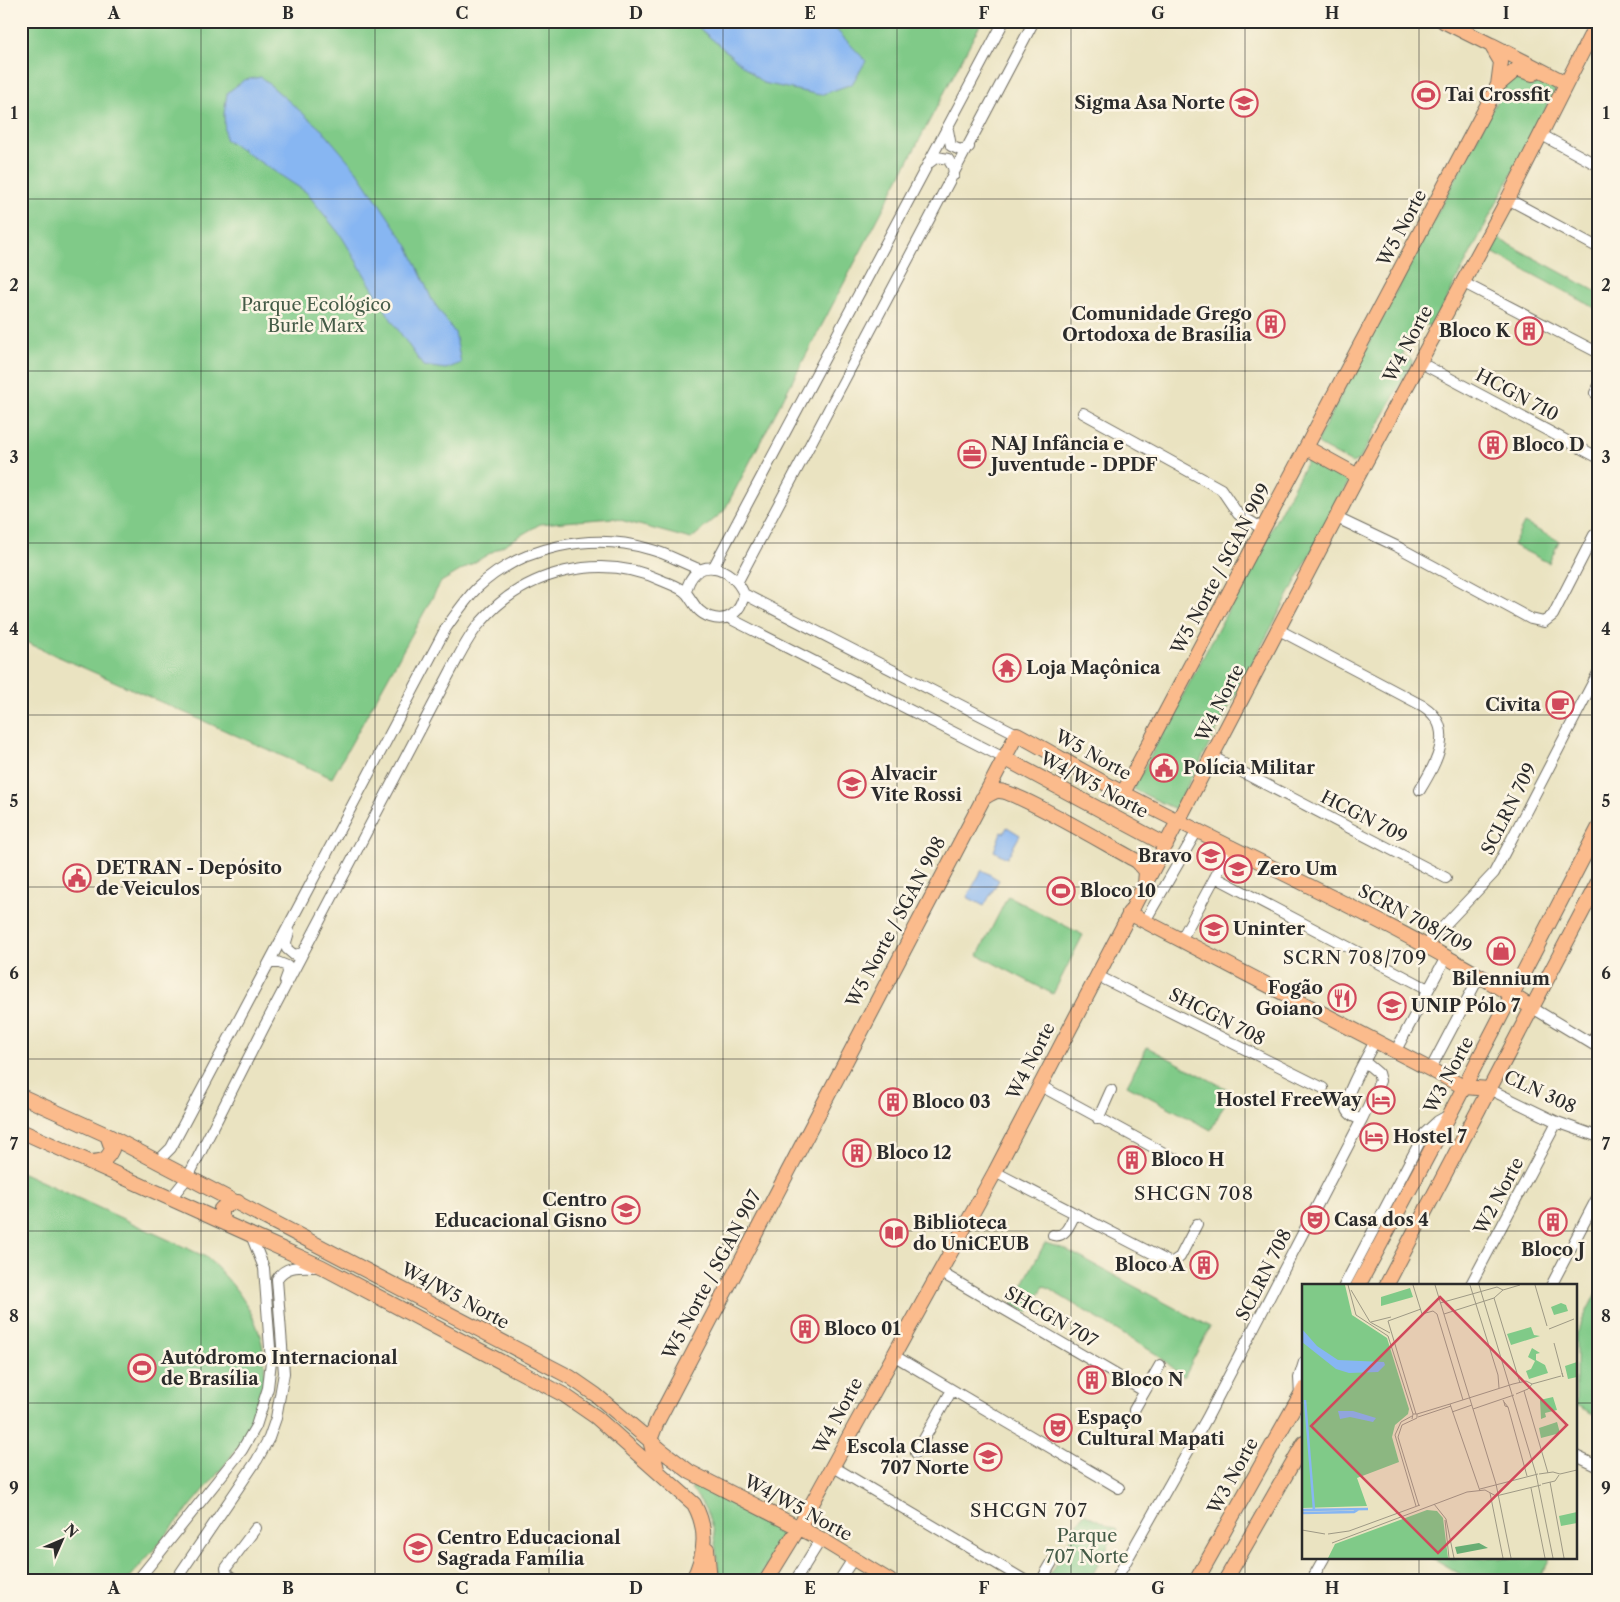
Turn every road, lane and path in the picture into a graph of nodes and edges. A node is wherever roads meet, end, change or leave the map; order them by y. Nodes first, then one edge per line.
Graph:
1 (1004, 21) edge
2 (1034, 21) edge
3 (1443, 21) edge
4 (1598, 21) edge
5 (1594, 41) edge
6 (1491, 45) junction
7 (1498, 85) junction
8 (1565, 85) junction
9 (948, 130) junction
10 (1540, 134) junction
11 (969, 147) junction
12 (928, 165) junction
13 (1599, 166) edge
14 (954, 175) junction
15 (1508, 199) junction
16 (1599, 248) edge
17 (1462, 282) junction
18 (1599, 353) edge
19 (1419, 362) junction
20 (1338, 389) joint
21 (1083, 413) dead end
22 (1307, 448) junction
23 (1599, 458) edge
24 (1358, 476) junction
25 (1338, 518) junction
26 (1263, 529) junction
27 (1594, 535) dead end
28 (713, 568) junction
29 (699, 569) junction
30 (738, 581) junction
31 (686, 592) junction
32 (744, 594) junction
33 (729, 618) junction
34 (1279, 630) junction
35 (1599, 671) edge
36 (1017, 734) junction
37 (1213, 757) junction
38 (1004, 758) junction
39 (1420, 790) dead end
40 (1123, 793) junction
41 (982, 799) junction
42 (1179, 820) junction
43 (1599, 827) edge
44 (1198, 829) junction
45 (1166, 845) junction
46 (1232, 846) junction
47 (1215, 877) junction
48 (1446, 878) dead end
49 (1599, 880) edge
50 (1145, 884) junction
51 (303, 899) junction
52 (1129, 913) junction
53 (1553, 915) junction
54 (1145, 921) junction
55 (1571, 932) junction
56 (1181, 940) junction
57 (1539, 940) junction
58 (1425, 946) junction
59 (303, 953) junction
60 (1446, 957) junction
61 (269, 964) junction
62 (1096, 974) junction
63 (1549, 974) junction
64 (1480, 975) junction
65 (1428, 989) junction
66 (1512, 995) junction
67 (1531, 1007) junction
68 (262, 1029) junction
69 (1599, 1030) edge
70 (1375, 1041) junction
71 (1595, 1046) edge
72 (1395, 1052) junction
73 (1365, 1062) junction
74 (1430, 1070) junction
75 (1039, 1085) junction
76 (1464, 1087) junction
77 (1323, 1088) dead end
78 (1489, 1089) junction
79 (1112, 1090) dead end
80 (21, 1096) edge
81 (1450, 1114) junction
82 (1098, 1119) junction
83 (1362, 1119) junction
84 (1557, 1122) junction
85 (809, 1129) joint
86 (21, 1131) edge
87 (107, 1135) junction
88 (1599, 1137) edge
89 (1436, 1140) junction
90 (1452, 1157) junction
91 (1175, 1159) dead end
92 (92, 1162) junction
93 (157, 1162) junction
94 (1419, 1171) junction
95 (995, 1172) junction
96 (188, 1178) junction
97 (1598, 1196) edge
98 (170, 1198) junction
99 (238, 1202) junction
100 (1427, 1206) junction
101 (1075, 1214) junction
102 (227, 1224) junction
103 (1196, 1224) dead end
104 (251, 1235) junction
105 (1053, 1235) dead end
106 (322, 1267) junction
107 (940, 1272) junction
108 (1345, 1284) edge
109 (1359, 1284) edge
110 (1387, 1284) edge
111 (1471, 1284) edge
112 (1552, 1284) edge
113 (893, 1355) junction
114 (1160, 1365) dead end
115 (1302, 1368) edge
116 (952, 1390) junction
117 (1144, 1391) junction
118 (1302, 1392) edge
119 (1134, 1410) dead end
120 (650, 1440) junction
121 (1302, 1447) edge
122 (916, 1453) dead end
123 (1578, 1457) edge
124 (832, 1466) junction
125 (1599, 1467) edge
126 (657, 1470) junction
127 (712, 1484) junction
128 (1119, 1488) dead end
129 (688, 1497) junction
130 (256, 1528) dead end
131 (798, 1529) junction
132 (705, 1536) junction
133 (820, 1539) junction
134 (1055, 1557) dead end
135 (852, 1558) junction
136 (1323, 1560) edge
137 (137, 1581) edge
138 (175, 1581) edge
139 (237, 1581) edge
140 (692, 1581) edge
141 (710, 1581) edge
142 (766, 1581) edge
143 (795, 1581) edge
144 (839, 1581) edge
145 (890, 1581) edge
146 (1026, 1581) edge
147 (1041, 1581) edge
148 (1115, 1581) edge
149 (1196, 1581) edge
150 (1225, 1581) edge
151 (1312, 1581) edge

1 - 9 street
2 - 11 street
3 - 6 main road
4 - 5 main road, W4 Norte
5 - 8 main road, W4 Norte
6 - 7 main road, W5 Norte
6 - 8 main road
7 - 8 main road, W5 Norte
7 - 20 main road, W5 Norte
8 - 10 main road, W4 Norte
9 - 11 street
9 - 12 street
10 - 13 street
10 - 15 main road, W4 Norte
11 - 14 street
12 - 14 street
12 - 28 street
14 - 30 street
15 - 16 street
15 - 17 main road, W4 Norte
17 - 18 street
17 - 19 main road, W4 Norte
19 - 23 street, HCGN 710
19 - 24 main road, W4 Norte
20 - 22 main road, W5 Norte / SGAN 909
21 - 26 street
22 - 24 main road
22 - 26 main road, W5 Norte / SGAN 909
24 - 25 main road, W4 Norte
25 - 27 street
25 - 34 main road, W4 Norte
26 - 40 main road, W5 Norte / SGAN 909
28 - 29 street
28 - 30 street
29 - 31 street
29 - 51 street
30 - 32 street
31 - 33 street
31 - 59 street
32 - 33 street
32 - 36 street
33 - 38 street
34 - 37 main road, W4 Norte
34 - 39 street
35 - 58 street, SCLRN 709
36 - 38 main road, W5 Norte / SGAN 908
36 - 40 main road, W5 Norte
37 - 42 main road, W4 Norte
37 - 48 street, HCGN 709
38 - 41 main road, W5 Norte / SGAN 908
38 - 45 main road, W4/W5 Norte
40 - 42 main road, W5 Norte
41 - 50 main road
41 - 85 main road, W5 Norte / SGAN 908
42 - 44 main road, SCRN 708/709
42 - 45 main road, W4 Norte
43 - 53 main road, W3 Norte
44 - 46 main road, SCRN 708/709
44 - 54 street
45 - 50 main road, W4 Norte
46 - 47 street
46 - 58 main road, SCRN 708/709
47 - 56 street
47 - 65 street
49 - 55 main road
50 - 52 main road, W4 Norte
51 - 59 street
51 - 61 street
52 - 54 main road
52 - 62 main road, W4 Norte
53 - 55 main road
53 - 57 main road, W3 Norte
54 - 56 main road
55 - 63 main road
56 - 70 main road
57 - 63 main road
57 - 66 main road, W3 Norte
58 - 60 main road, SCRN 708/709
59 - 68 street
60 - 64 main road, SCRN 708/709
60 - 65 street
61 - 68 street
61 - 93 street
62 - 75 main road, W4 Norte
62 - 77 street, SHCGN 708
63 - 67 main road
64 - 66 main road, SCRN 708/709
64 - 74 street, SCRN 708/709
65 - 72 street
66 - 67 main road, SCRN 708/709
66 - 76 main road, W3 Norte
67 - 71 street
67 - 78 main road
68 - 96 street
69 - 71 street
70 - 72 main road
70 - 73 street
72 - 74 main road
73 - 83 street, SCLRN 708
73 - 83 street
74 - 76 main road
75 - 82 street
75 - 95 main road, W4 Norte
76 - 78 main road, CLN 308
76 - 81 main road, W3 Norte
78 - 84 street, CLN 308
78 - 90 main road
79 - 82 street
80 - 87 main road, W4/W5 Norte
81 - 89 main road, W3 Norte
81 - 108 street
82 - 91 street
83 - 148 street, SCLRN 708
84 - 88 street, CLN 308
84 - 111 street, W2 Norte
85 - 120 main road, W5 Norte / SGAN 907
86 - 92 main road, W4/W5 Norte
87 - 92 main road
87 - 93 main road, W4/W5 Norte
89 - 90 main road
89 - 94 main road, W3 Norte
90 - 100 main road
92 - 98 main road, W4/W5 Norte
93 - 96 main road, W4/W5 Norte
94 - 100 main road
94 - 109 main road, W3 Norte
95 - 101 street
95 - 107 main road, W4 Norte
96 - 98 street
96 - 99 main road, W4/W5 Norte
97 - 112 street
98 - 102 main road, W4/W5 Norte
99 - 102 main road
99 - 120 main road, W4/W5 Norte
100 - 110 main road
101 - 103 street
101 - 105 street
102 - 104 main road, W4/W5 Norte
104 - 106 main road, W4/W5 Norte
104 - 137 street
106 - 126 main road, W4/W5 Norte
106 - 138 street
107 - 113 main road, W4 Norte
107 - 117 street, SHCGN 707
113 - 116 street
113 - 124 main road, W4 Norte
114 - 117 street
115 - 118 street
116 - 122 street
116 - 128 street
117 - 119 street
118 - 149 main road, W3 Norte
120 - 126 main road
120 - 127 main road, W4/W5 Norte
121 - 150 main road
123 - 125 street
124 - 131 main road, W4 Norte
124 - 146 street
126 - 129 main road, W4/W5 Norte
127 - 129 main road
127 - 131 main road, W4/W5 Norte
129 - 132 main road, W4/W5 Norte
130 - 139 street
131 - 133 main road, W4/W5 Norte
131 - 142 main road, W4 Norte
132 - 140 main road
132 - 141 main road, W4/W5 Norte
133 - 135 main road, W4/W5 Norte
133 - 143 street
134 - 147 street
135 - 144 street
135 - 145 main road, W4/W5 Norte
136 - 151 street

